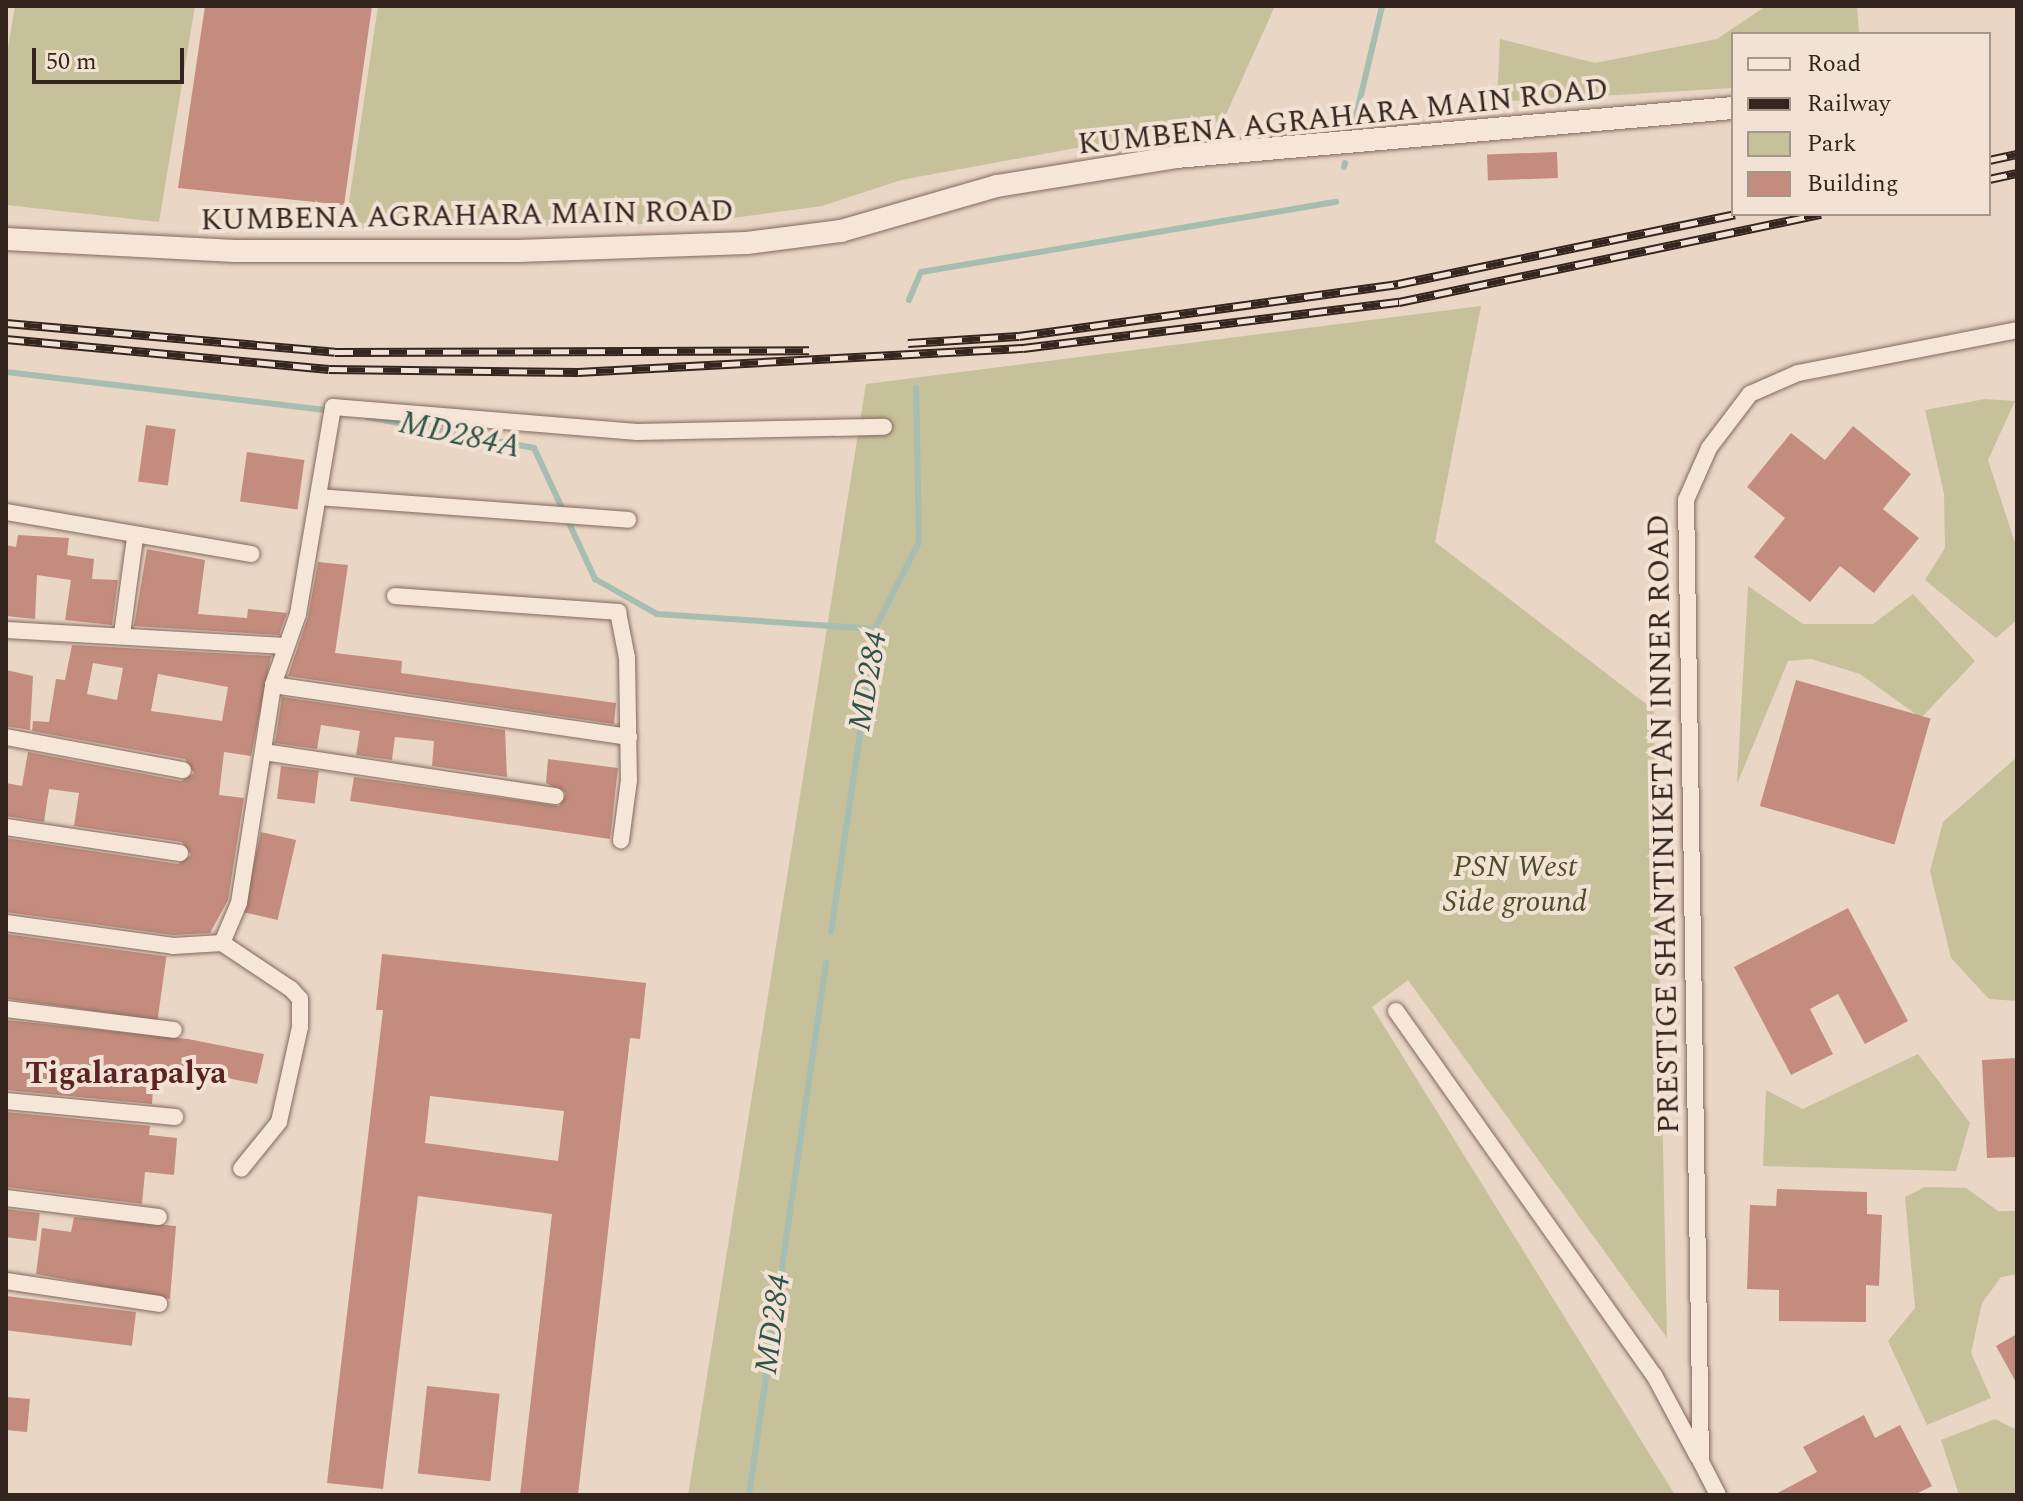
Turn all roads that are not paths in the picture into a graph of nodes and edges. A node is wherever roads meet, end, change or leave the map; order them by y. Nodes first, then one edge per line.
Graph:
1 (1731, 108) edge
2 (6, 239) edge
3 (2017, 330) edge
4 (884, 427) dead end
5 (318, 497) junction
6 (6, 512) edge
7 (628, 520) dead end
8 (135, 538) junction
9 (251, 554) dead end
10 (395, 596) dead end
11 (6, 630) edge
12 (122, 634) junction
13 (282, 646) junction
14 (273, 685) junction
15 (6, 737) edge
16 (629, 737) junction
17 (264, 752) junction
18 (183, 770) dead end
19 (556, 796) dead end
20 (6, 827) edge
21 (621, 840) dead end
22 (180, 853) dead end
23 (6, 923) edge
24 (222, 943) junction
25 (6, 1009) edge
26 (1396, 1011) dead end
27 (174, 1030) dead end
28 (6, 1101) edge
29 (175, 1117) dead end
30 (241, 1169) dead end
31 (6, 1198) edge
32 (159, 1217) dead end
33 (6, 1281) edge
34 (159, 1304) dead end
35 (1701, 1462) junction
36 (1718, 1495) edge

1 - 2 street, KUMBENA AGRAHARA MAIN ROAD
3 - 35 street, PRESTIGE SHANTINIKETAN INNER ROAD
4 - 5 street
5 - 7 street
5 - 13 street
6 - 8 street
8 - 9 street
8 - 12 street
10 - 16 street
11 - 12 street
12 - 13 street
13 - 14 street
14 - 16 street
14 - 17 street
15 - 18 street
16 - 21 street
17 - 19 street
17 - 24 street
20 - 22 street
23 - 24 street
24 - 30 street
25 - 27 street
26 - 35 street
28 - 29 street
31 - 32 street
33 - 34 street
35 - 36 street, PRESTIGE SHANTINIKETAN INNER ROAD

